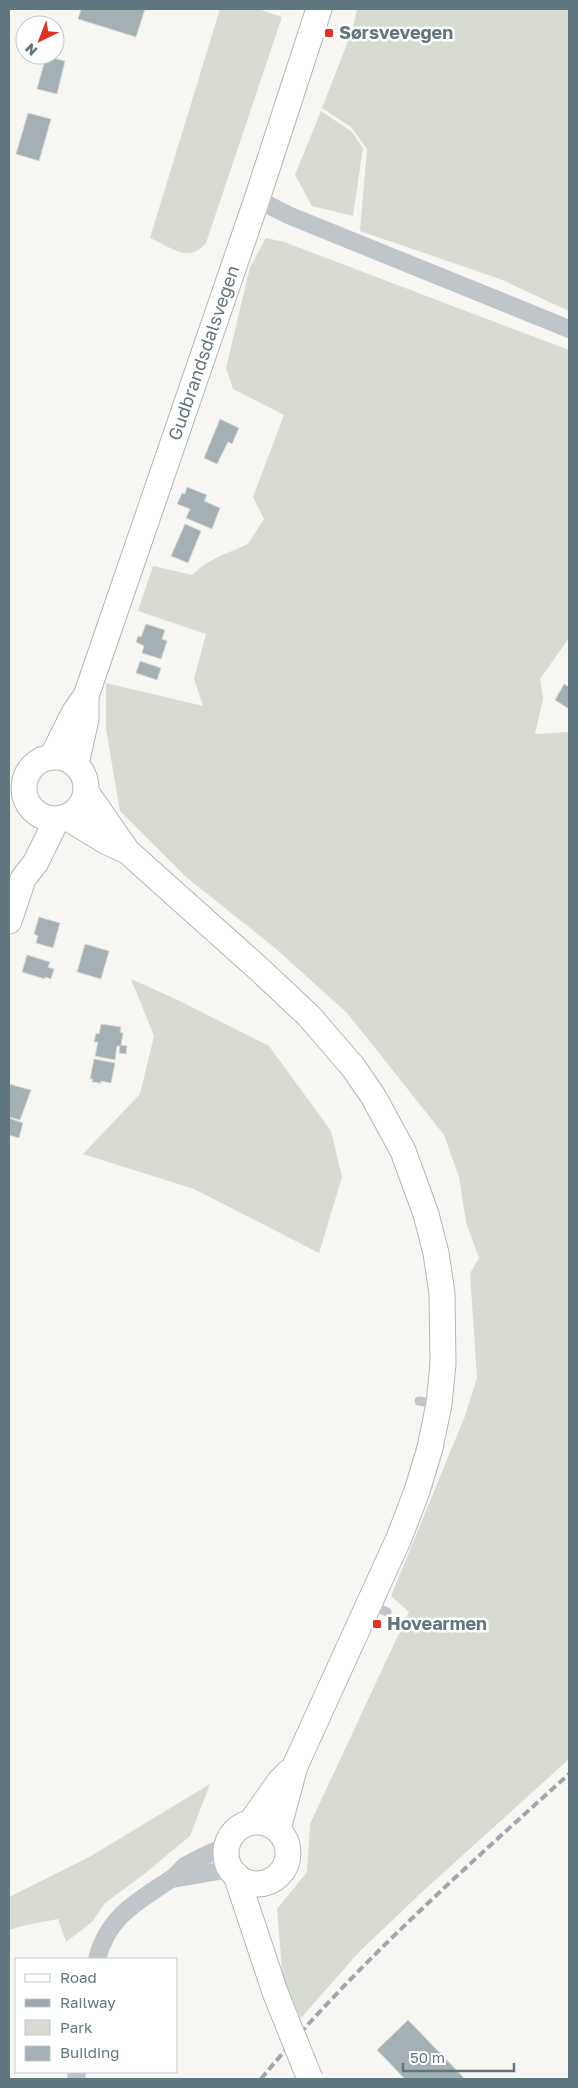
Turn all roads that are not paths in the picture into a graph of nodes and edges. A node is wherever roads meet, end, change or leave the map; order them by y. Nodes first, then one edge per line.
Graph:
1 (320, 9) edge
2 (257, 199) junction
3 (569, 329) edge
4 (86, 696) junction
5 (52, 757) junction
6 (76, 764) junction
7 (86, 792) junction
8 (52, 816) junction
9 (127, 851) junction
10 (9, 921) edge
11 (295, 1766) junction
12 (251, 1822) junction
13 (278, 1829) junction
14 (231, 1863) junction
15 (171, 1879) junction
16 (264, 1883) junction
17 (261, 1946) junction
18 (97, 1958) edge
19 (310, 2079) edge

1 - 2 main road, Gudbrandsdalsvegen
2 - 3 street
2 - 4 main road, Gudbrandsdalsvegen
4 - 5 main road, Gudbrandsdalsvegen
4 - 6 main road, Gudbrandsdalsvegen
5 - 6 main road
5 - 8 main road
6 - 7 main road
7 - 8 main road
7 - 9 main road
8 - 9 main road
8 - 10 main road
9 - 11 main road
11 - 12 main road
11 - 13 main road
12 - 13 main road
12 - 14 main road
13 - 16 main road
14 - 15 street
14 - 15 street
14 - 16 main road
14 - 17 main road
15 - 18 street
16 - 17 main road
17 - 19 main road, bridge

